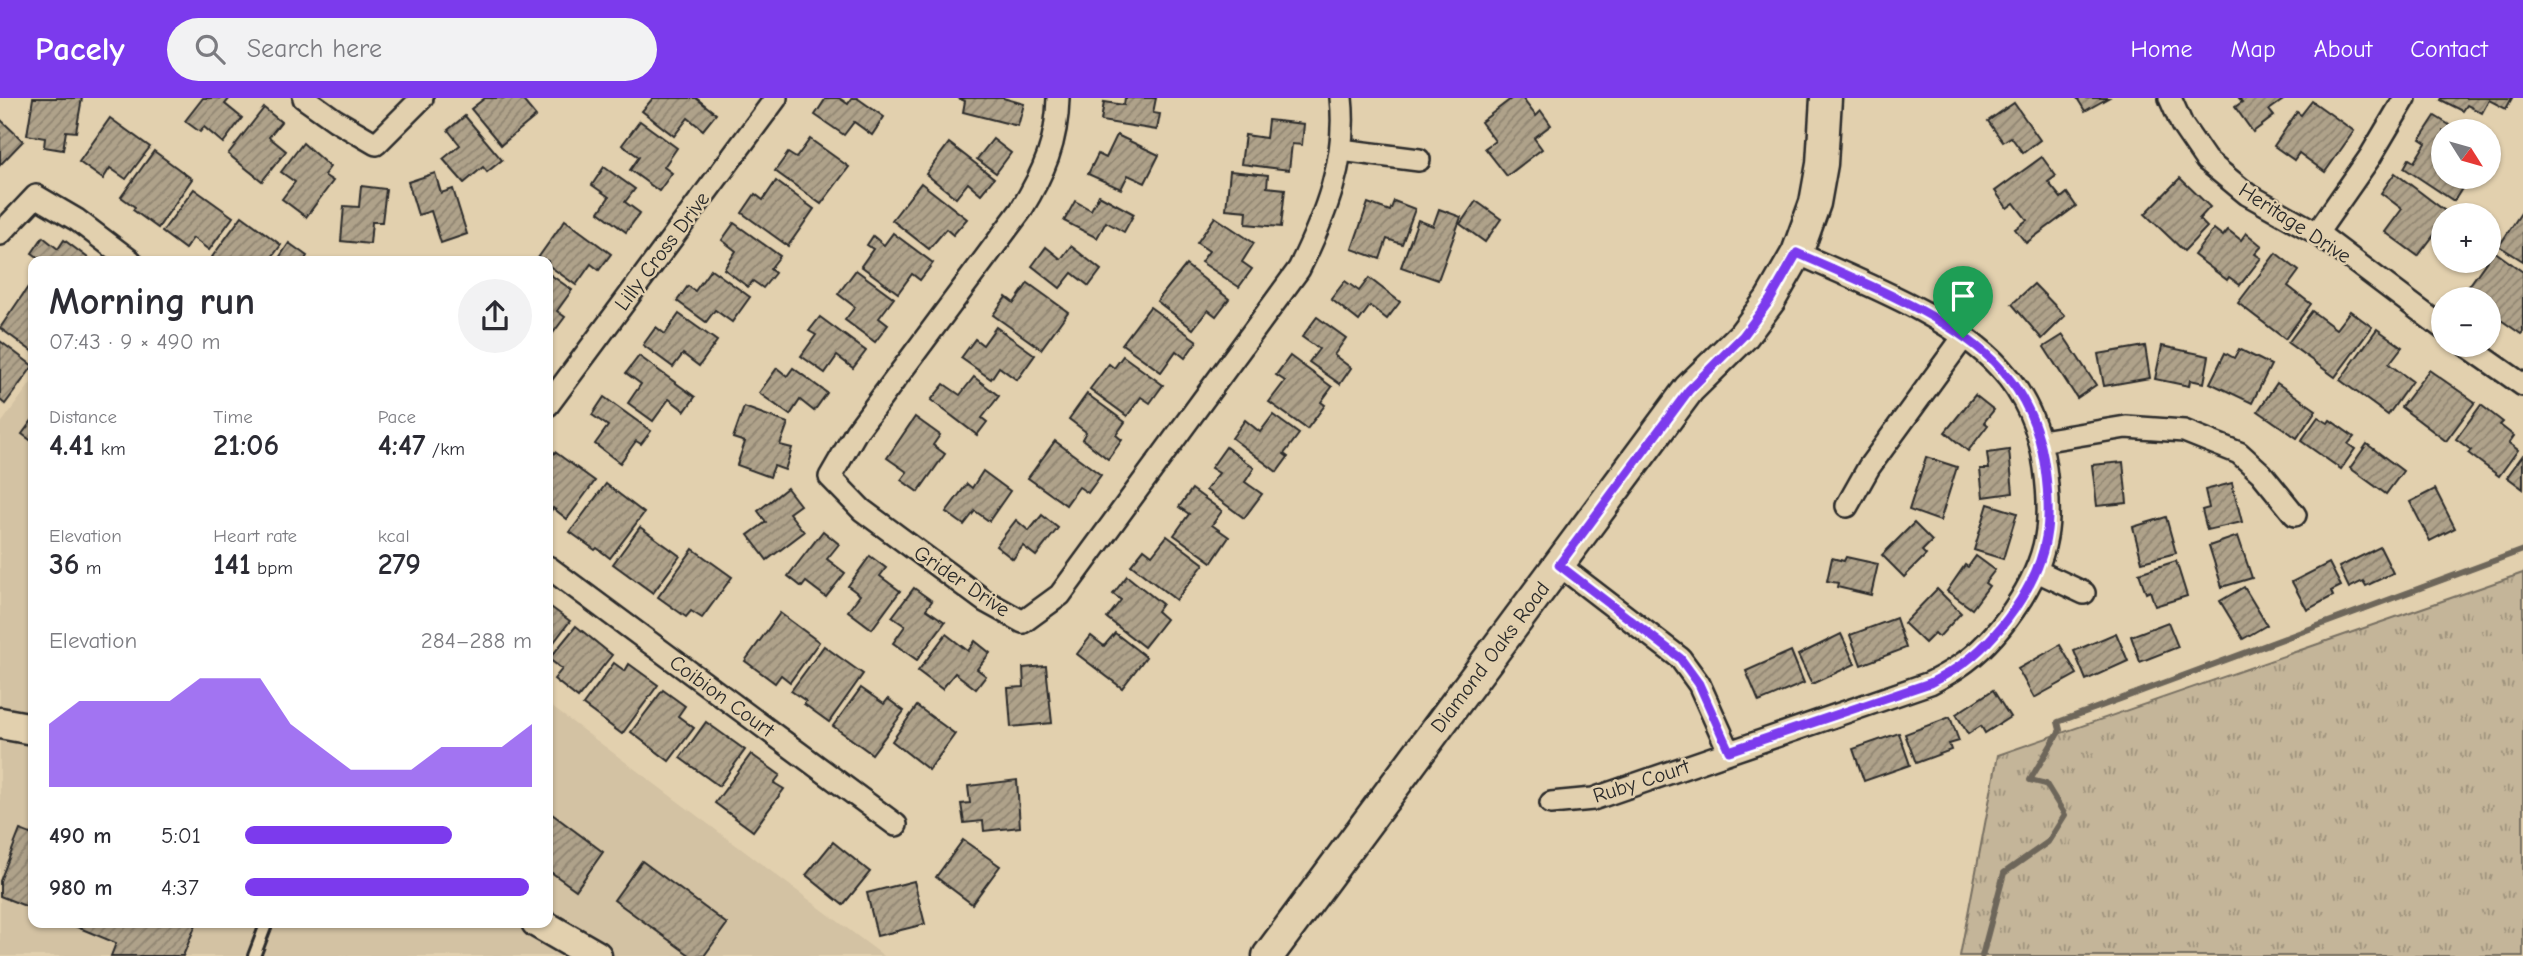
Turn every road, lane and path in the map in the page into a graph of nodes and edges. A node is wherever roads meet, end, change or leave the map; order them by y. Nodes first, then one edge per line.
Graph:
1 (304, 98) edge
2 (422, 98) edge
3 (776, 98) edge
4 (1058, 98) edge
5 (1341, 98) edge
6 (1826, 98) edge
7 (2170, 98) edge
8 (2405, 98) edge
9 (1341, 150) junction
10 (1419, 160) dead end
11 (2317, 233) junction
12 (0, 234) edge
13 (1797, 253) junction
14 (124, 256) edge
15 (2431, 319) edge
16 (1963, 338) junction
17 (2483, 357) edge
18 (2523, 385) edge
19 (553, 398) edge
20 (2041, 440) junction
21 (1847, 506) dead end
22 (2295, 515) dead end
23 (1559, 565) junction
24 (553, 571) edge
25 (2037, 571) junction
26 (2084, 593) dead end
27 (0, 723) edge
28 (28, 728) edge
29 (1729, 751) junction
30 (1551, 803) dead end
31 (896, 825) dead end
32 (265, 928) edge
33 (547, 928) edge
34 (589, 954) edge
35 (254, 956) edge
36 (1268, 956) edge

1 - 2 street
3 - 19 street, Lilly Cross Drive
4 - 9 street, Grider Drive
5 - 9 street, Grider Drive
6 - 13 street, Diamond Oaks Road
7 - 11 street, Heritage Drive
8 - 11 street
9 - 10 street
11 - 15 street, Heritage Drive
12 - 14 street
13 - 16 street, Ruby Court
13 - 23 street, Diamond Oaks Road
16 - 20 street, Ruby Court
16 - 21 street
17 - 18 street
20 - 22 street
20 - 25 street, Ruby Court
23 - 29 street
23 - 36 street, Diamond Oaks Road
24 - 31 street, Coibion Court
25 - 26 street
25 - 29 street, Ruby Court
27 - 28 street
29 - 30 street, Ruby Court
32 - 35 lane
33 - 34 street

